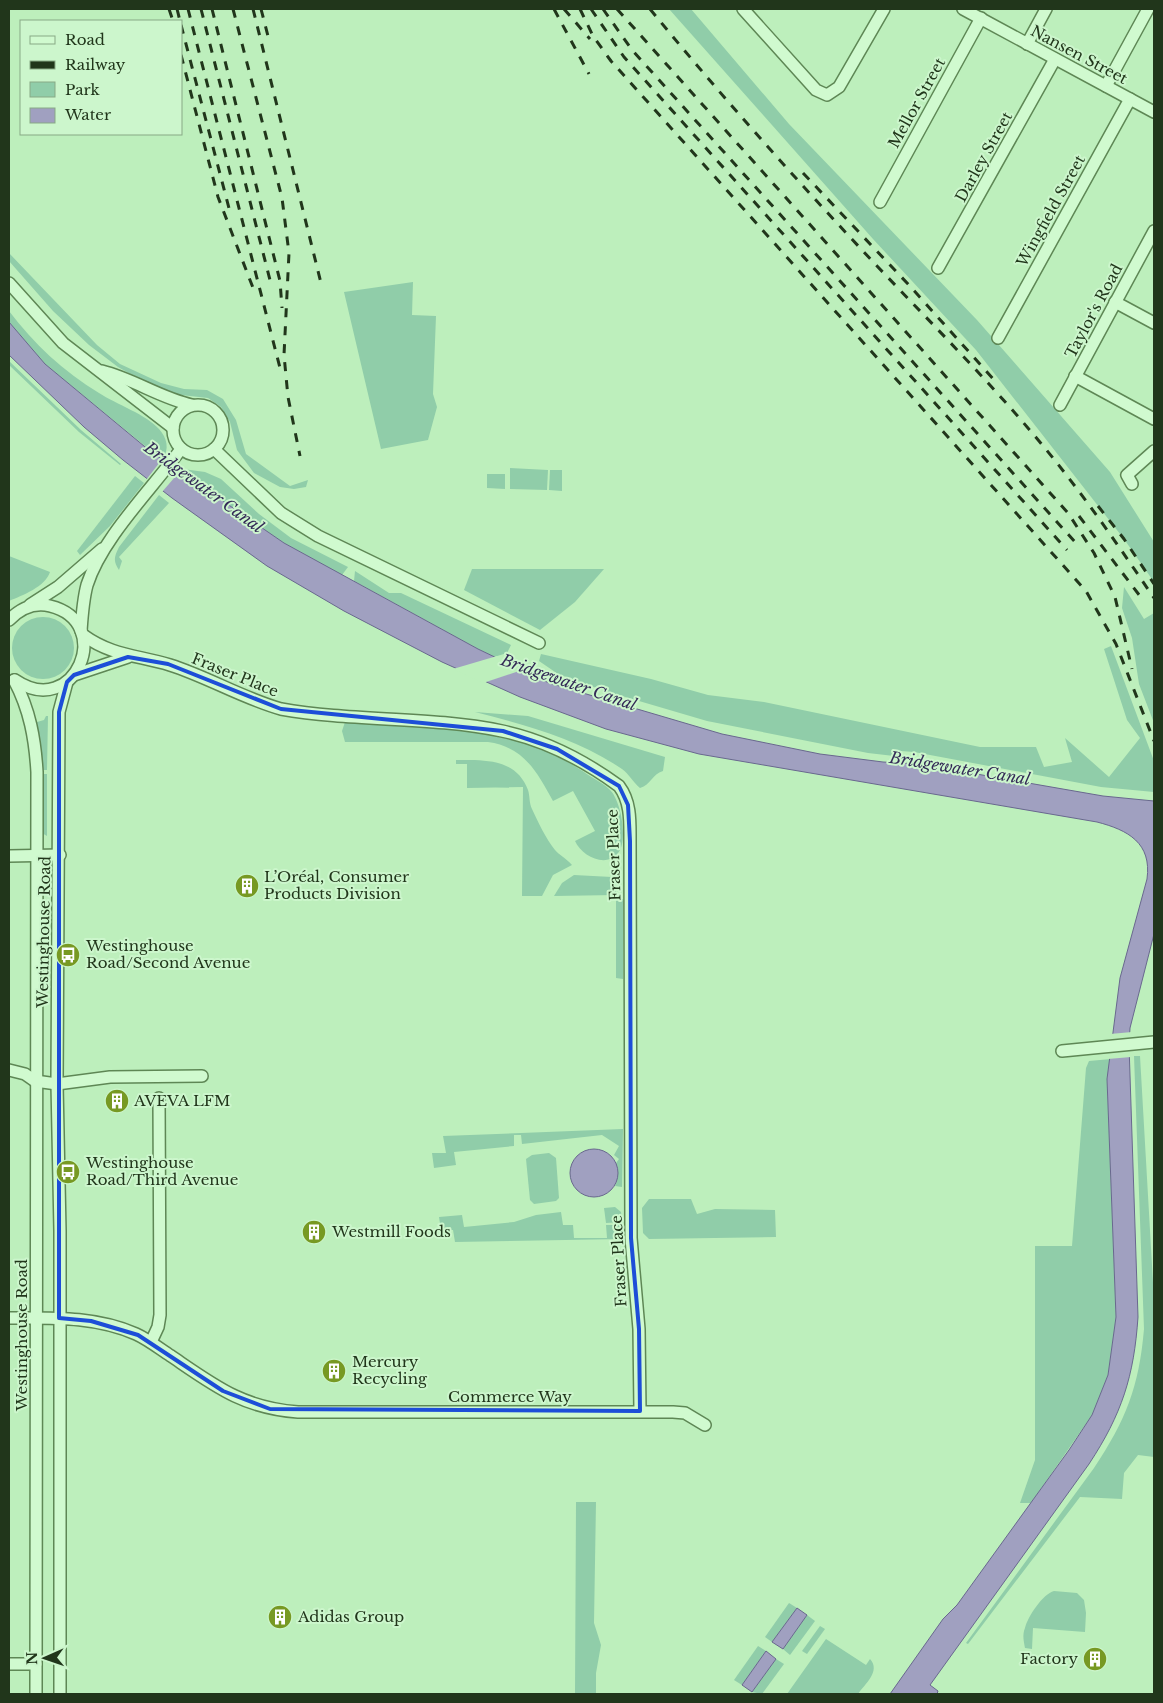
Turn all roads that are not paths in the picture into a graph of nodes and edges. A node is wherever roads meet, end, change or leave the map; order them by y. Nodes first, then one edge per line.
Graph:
1 (743, 9) edge
2 (884, 9) edge
3 (963, 9) edge
4 (1046, 9) edge
5 (1148, 9) edge
6 (980, 18) junction
7 (1027, 44) junction
8 (1056, 59) junction
9 (1106, 86) junction
10 (1130, 99) junction
11 (1154, 112) edge
12 (880, 202) dead end
13 (1154, 231) edge
14 (938, 268) dead end
15 (9, 283) edge
16 (1115, 302) junction
17 (1154, 323) edge
18 (998, 338) dead end
19 (100, 370) junction
20 (1075, 376) junction
21 (192, 405) junction
22 (1060, 405) dead end
23 (1154, 419) edge
24 (172, 428) junction
25 (181, 449) junction
26 (214, 449) junction
27 (1154, 451) edge
28 (1132, 484) dead end
29 (109, 543) junction
30 (27, 607) junction
31 (11, 617) edge
32 (82, 633) junction
33 (539, 643) dead end
34 (128, 657) junction
35 (11, 677) edge
36 (71, 678) junction
37 (35, 855) junction
38 (60, 855) junction
39 (9, 856) edge
40 (1150, 1042) edge
41 (1062, 1051) dead end
42 (9, 1070) edge
43 (202, 1076) dead end
44 (35, 1081) junction
45 (57, 1084) junction
46 (159, 1098) dead end
47 (9, 1318) edge
48 (38, 1318) junction
49 (59, 1318) junction
50 (151, 1342) junction
51 (640, 1411) junction
52 (705, 1425) dead end
53 (59, 1450) junction
54 (38, 1451) junction
55 (38, 1514) junction
56 (60, 1514) junction
57 (9, 1664) edge
58 (36, 1664) junction
59 (36, 1694) edge
60 (60, 1694) edge

1 - 2 street
3 - 6 street, Nansen Street
4 - 7 street
5 - 9 street
6 - 7 street, Nansen Street
6 - 12 street, Mellor Street
7 - 8 street, Nansen Street
8 - 9 street, Nansen Street
8 - 14 street, Darley Street
9 - 10 street, Nansen Street
10 - 11 street, Nansen Street
10 - 18 street, Wingfield Street
13 - 16 street, Taylor's Road
15 - 19 street
16 - 17 street
16 - 20 street, Taylor's Road
19 - 21 street
19 - 24 street
20 - 22 street, Taylor's Road
20 - 23 street
21 - 24 street
21 - 26 street
24 - 25 street
25 - 26 street
25 - 29 street
26 - 33 street
27 - 28 street
29 - 30 street
29 - 32 street, Westinghouse Road
30 - 31 street
30 - 32 street, Fraser Place
32 - 34 street, Fraser Place
32 - 36 street, Westinghouse Road
34 - 36 street, Fraser Place
34 - 51 street, Fraser Place
35 - 36 street, Fraser Place
35 - 37 street, Westinghouse Road
36 - 38 street, Westinghouse Road
37 - 38 street
37 - 39 street
37 - 44 street, Westinghouse Road
38 - 45 street, Westinghouse Road
40 - 41 street
42 - 44 street
43 - 45 street
44 - 45 street
44 - 48 street, Westinghouse Road
45 - 49 street, Westinghouse Road
46 - 50 street
47 - 48 street, Commerce Way
48 - 49 street, Commerce Way
48 - 54 street, Westinghouse Road
49 - 50 street, Commerce Way
49 - 53 street, Westinghouse Road
50 - 51 street, Commerce Way
51 - 52 street, Commerce Way
53 - 54 street
53 - 56 street, Westinghouse Road
54 - 55 street, Westinghouse Road
55 - 56 street
55 - 58 street, Westinghouse Road
56 - 60 street, Westinghouse Road
57 - 58 street
58 - 59 street, Westinghouse Road

